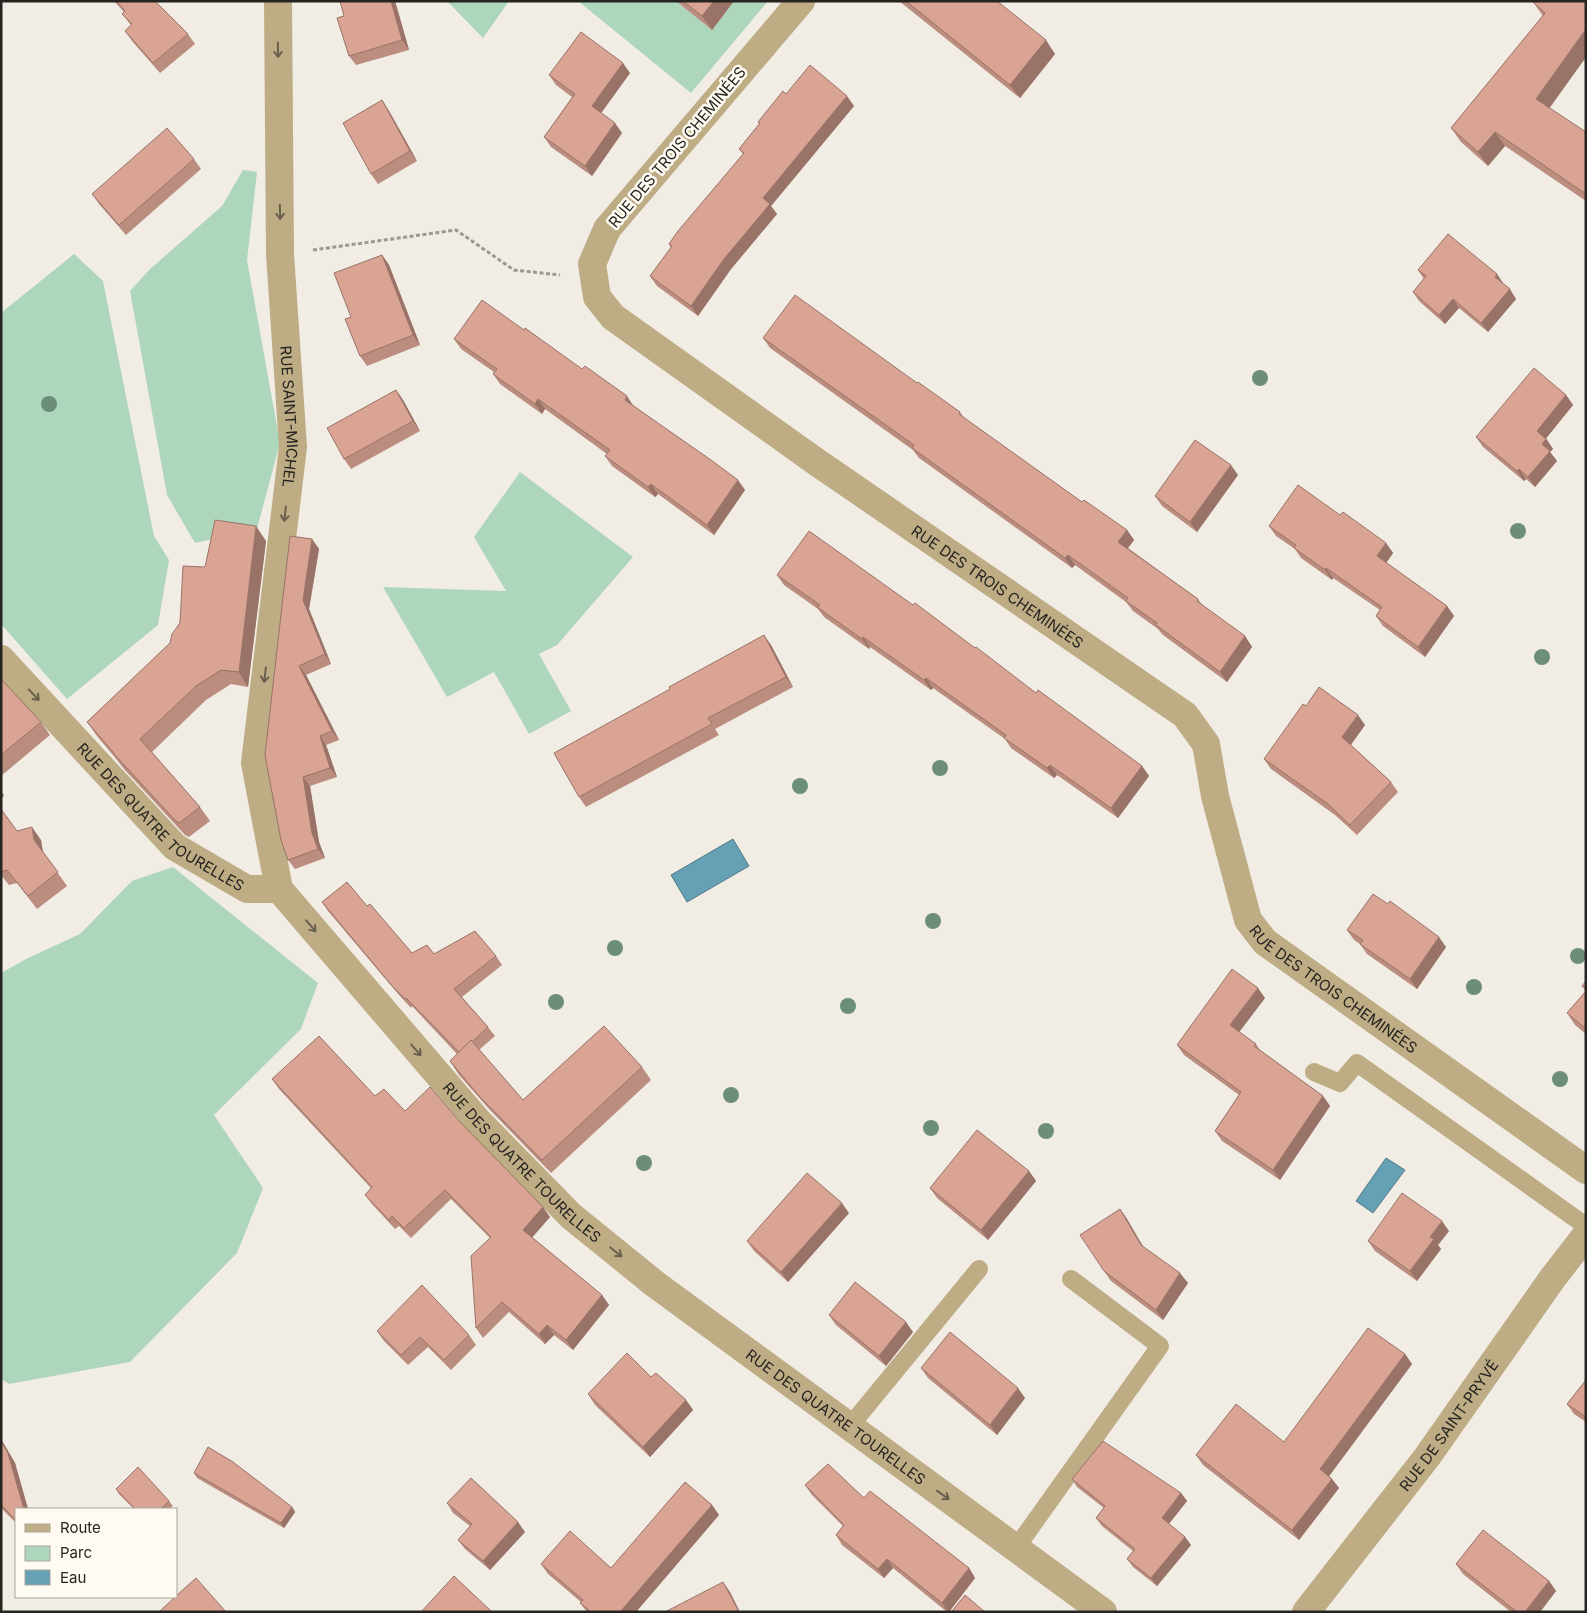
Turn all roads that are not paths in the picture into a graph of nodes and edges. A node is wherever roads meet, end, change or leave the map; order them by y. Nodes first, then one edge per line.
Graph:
1 (278, 1) edge
2 (801, 1) edge
3 (1, 659) edge
4 (279, 889) junction
5 (1314, 1072) dead end
6 (1586, 1170) edge
7 (1586, 1226) edge
8 (1586, 1235) edge
9 (979, 1269) dead end
10 (1072, 1279) dead end
11 (850, 1426) junction
12 (1016, 1548) junction
13 (1103, 1612) edge
14 (1306, 1612) edge

1 -> 4 street, RUE SAINT-MICHEL
2 - 6 street, RUE DES TROIS CHEMINÉES
3 -> 4 street, RUE DES QUATRE TOURELLES
4 -> 11 street, RUE DES QUATRE TOURELLES
5 - 7 lane
8 - 14 street, RUE DE SAINT-PRYVÉ
9 - 11 lane
10 - 12 lane
11 -> 12 street, RUE DES QUATRE TOURELLES
12 - 13 street, RUE DES QUATRE TOURELLES

